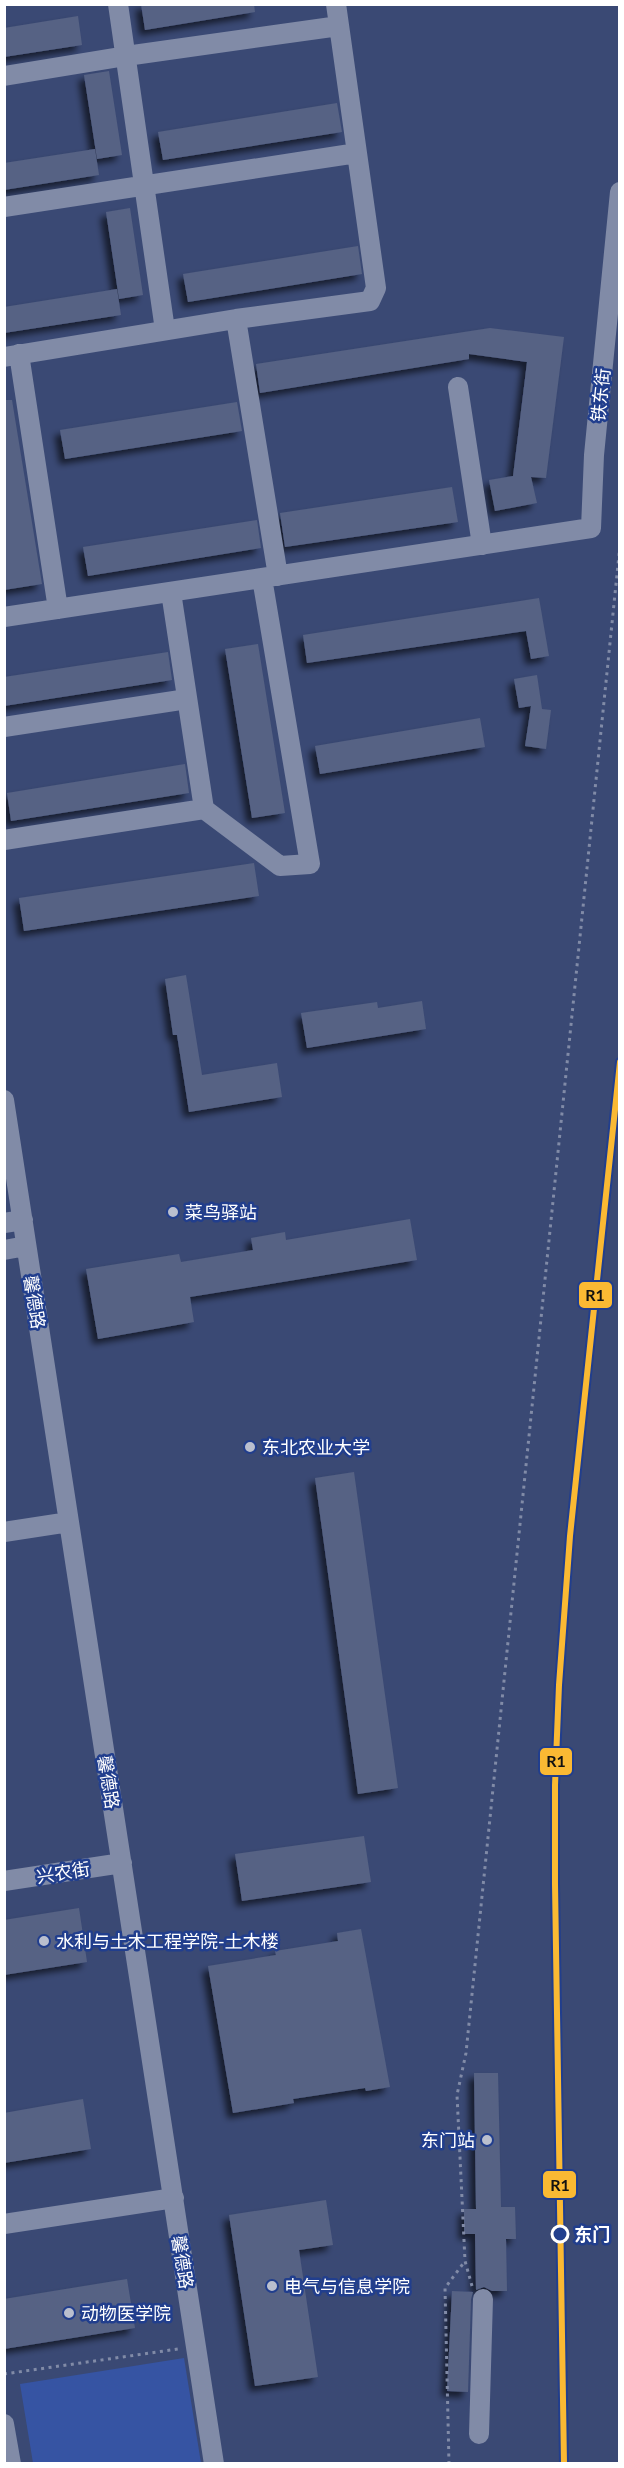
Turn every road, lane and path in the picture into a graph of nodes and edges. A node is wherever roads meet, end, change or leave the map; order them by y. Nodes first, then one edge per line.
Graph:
1 (118, 4) edge
2 (336, 4) edge
3 (339, 26) junction
4 (126, 56) junction
5 (4, 76) edge
6 (357, 153) junction
7 (144, 185) junction
8 (620, 192) edge
9 (4, 207) edge
10 (236, 319) junction
11 (165, 330) junction
12 (12, 355) edge
13 (458, 387) dead end
14 (482, 545) junction
15 (620, 545) edge
16 (270, 577) junction
17 (171, 592) junction
18 (58, 609) junction
19 (4, 617) edge
20 (187, 699) junction
21 (4, 728) edge
22 (204, 809) junction
23 (4, 840) edge
24 (4, 1100) edge
25 (14, 1222) edge
26 (26, 1246) junction
27 (4, 1250) edge
28 (69, 1522) junction
29 (4, 1532) edge
30 (122, 1863) junction
31 (4, 1881) edge
32 (174, 2198) junction
33 (4, 2224) edge
34 (465, 2261) junction
35 (483, 2299) joint
36 (196, 2347) junction
37 (4, 2374) edge
38 (4, 2424) edge
39 (479, 2434) dead end
40 (10, 2463) edge
41 (214, 2463) edge
42 (449, 2463) edge

1 - 4 street
2 - 3 street
3 - 4 street
3 - 6 street
4 - 5 street
4 - 7 street
6 - 7 street
6 - 10 street
7 - 9 street
7 - 11 street
8 - 14 street, 铁东街
10 - 11 street
10 - 16 street
11 - 12 street
12 - 18 street
13 - 14 street
14 - 16 street
15 - 34 path
16 - 17 street
16 - 22 street
17 - 18 street
17 - 20 street
18 - 19 street
20 - 21 street
20 - 22 street
22 - 23 street
24 - 25 street, 馨德路
25 - 26 street, 馨德路
26 - 27 street
26 - 28 street, 馨德路
28 - 29 street
28 - 30 street, 馨德路
30 - 31 street, 兴农街
30 - 32 street, 馨德路
32 - 33 street
32 - 36 street, 馨德路
34 - 35 path
34 - 42 path
35 - 39 street
36 - 37 path
36 - 41 street, 馨德路
38 - 40 street

